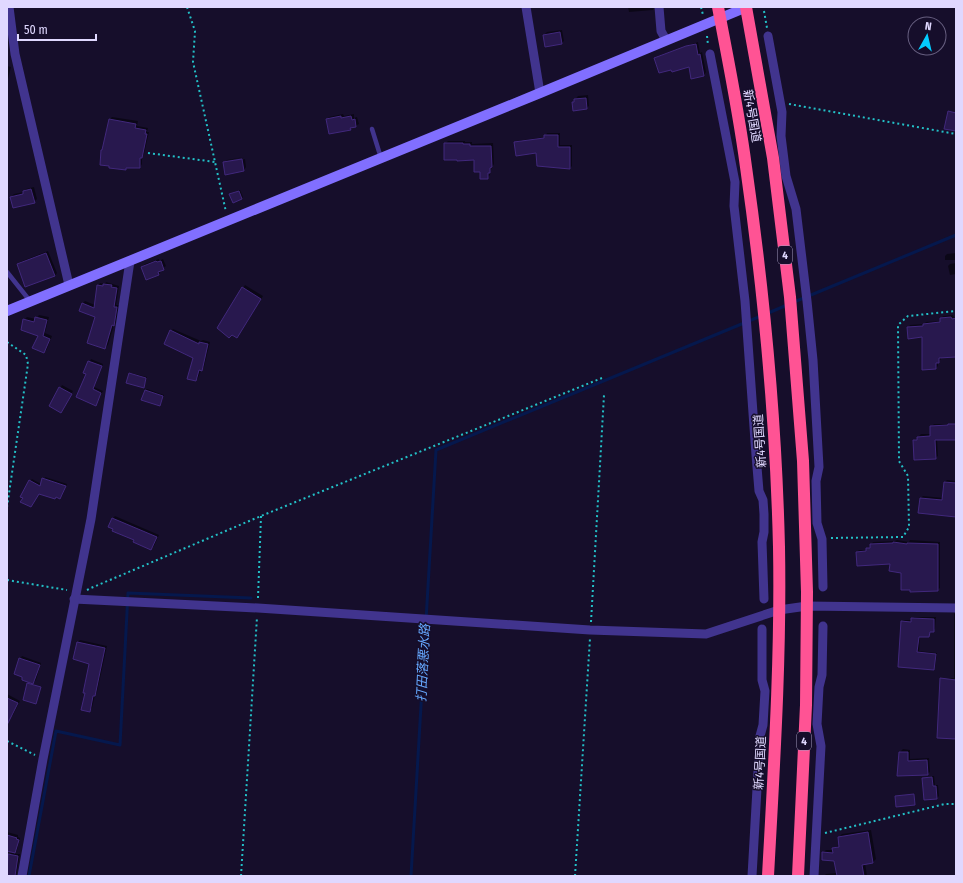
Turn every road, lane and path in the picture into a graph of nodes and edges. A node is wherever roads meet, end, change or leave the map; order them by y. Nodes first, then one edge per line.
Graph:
1 (9, 7) edge
2 (187, 7) edge
3 (526, 7) edge
4 (659, 7) edge
5 (701, 7) edge
6 (746, 7) edge
7 (764, 11) dead end
8 (719, 12) edge
9 (703, 15) dead end
10 (768, 36) joint
11 (666, 40) junction
12 (710, 54) dead end
13 (540, 93) junction
14 (780, 102) junction
15 (372, 130) dead end
16 (956, 134) edge
17 (148, 153) dead end
18 (778, 157) junction
19 (381, 158) junction
20 (216, 162) junction
21 (746, 167) junction
22 (732, 168) junction
23 (228, 221) junction
24 (130, 261) junction
25 (7, 272) edge
26 (69, 285) junction
27 (30, 301) junction
28 (7, 311) edge
29 (956, 311) edge
30 (7, 342) edge
31 (602, 378) dead end
32 (811, 505) junction
33 (7, 507) edge
34 (778, 513) junction
35 (764, 514) junction
36 (261, 516) junction
37 (822, 539) junction
38 (7, 580) edge
39 (823, 587) dead end
40 (75, 595) junction
41 (764, 599) dead end
42 (807, 606) junction
43 (258, 608) junction
44 (956, 608) edge
45 (779, 610) junction
46 (823, 626) dead end
47 (762, 629) dead end
48 (764, 705) junction
49 (778, 705) junction
50 (806, 705) junction
51 (818, 705) junction
52 (7, 741) edge
53 (43, 759) junction
54 (956, 804) edge
55 (816, 835) junction
56 (22, 876) edge
57 (241, 876) edge
58 (752, 876) edge
59 (768, 876) edge
60 (798, 876) edge
61 (814, 876) edge

1 - 26 street
2 - 20 path
3 - 13 street
4 - 11 street
5 - 9 path
6 - 8 street
6 - 18 highway, 新4号国道 / 4
7 - 10 path
8 - 11 street
8 - 21 highway, 新4号国道
10 - 14 street
11 - 13 street
12 - 22 street
13 - 19 street
14 - 16 path
14 - 18 street
15 - 19 lane
17 - 20 path
18 - 32 highway, 新4号国道 / 4
18 - 32 street
19 - 23 street
20 - 23 path
21 - 22 street
21 - 34 highway, 新4号国道
22 - 35 street
23 - 24 street
24 - 26 street
24 - 40 street
25 - 27 lane
26 - 27 street
27 - 28 street
29 - 37 path
30 - 33 path
31 - 36 path
32 - 37 street
32 - 42 highway, 新4号国道 / 4
34 - 35 street
34 - 45 highway, 新4号国道
35 - 41 street
36 - 40 path
36 - 43 path
37 - 39 street
38 - 40 path
40 - 43 street
40 - 53 street
42 - 44 street
42 - 45 street
42 - 50 highway, 新4号国道 / 4
43 - 45 street
43 - 57 path
45 - 49 highway, 新4号国道
46 - 51 street
47 - 48 street
48 - 49 street
48 - 58 street
49 - 59 highway, 新4号国道
50 - 51 street
50 - 60 highway, 新4号国道 / 4
51 - 55 street
52 - 53 path
53 - 56 street
54 - 55 path
55 - 61 street

